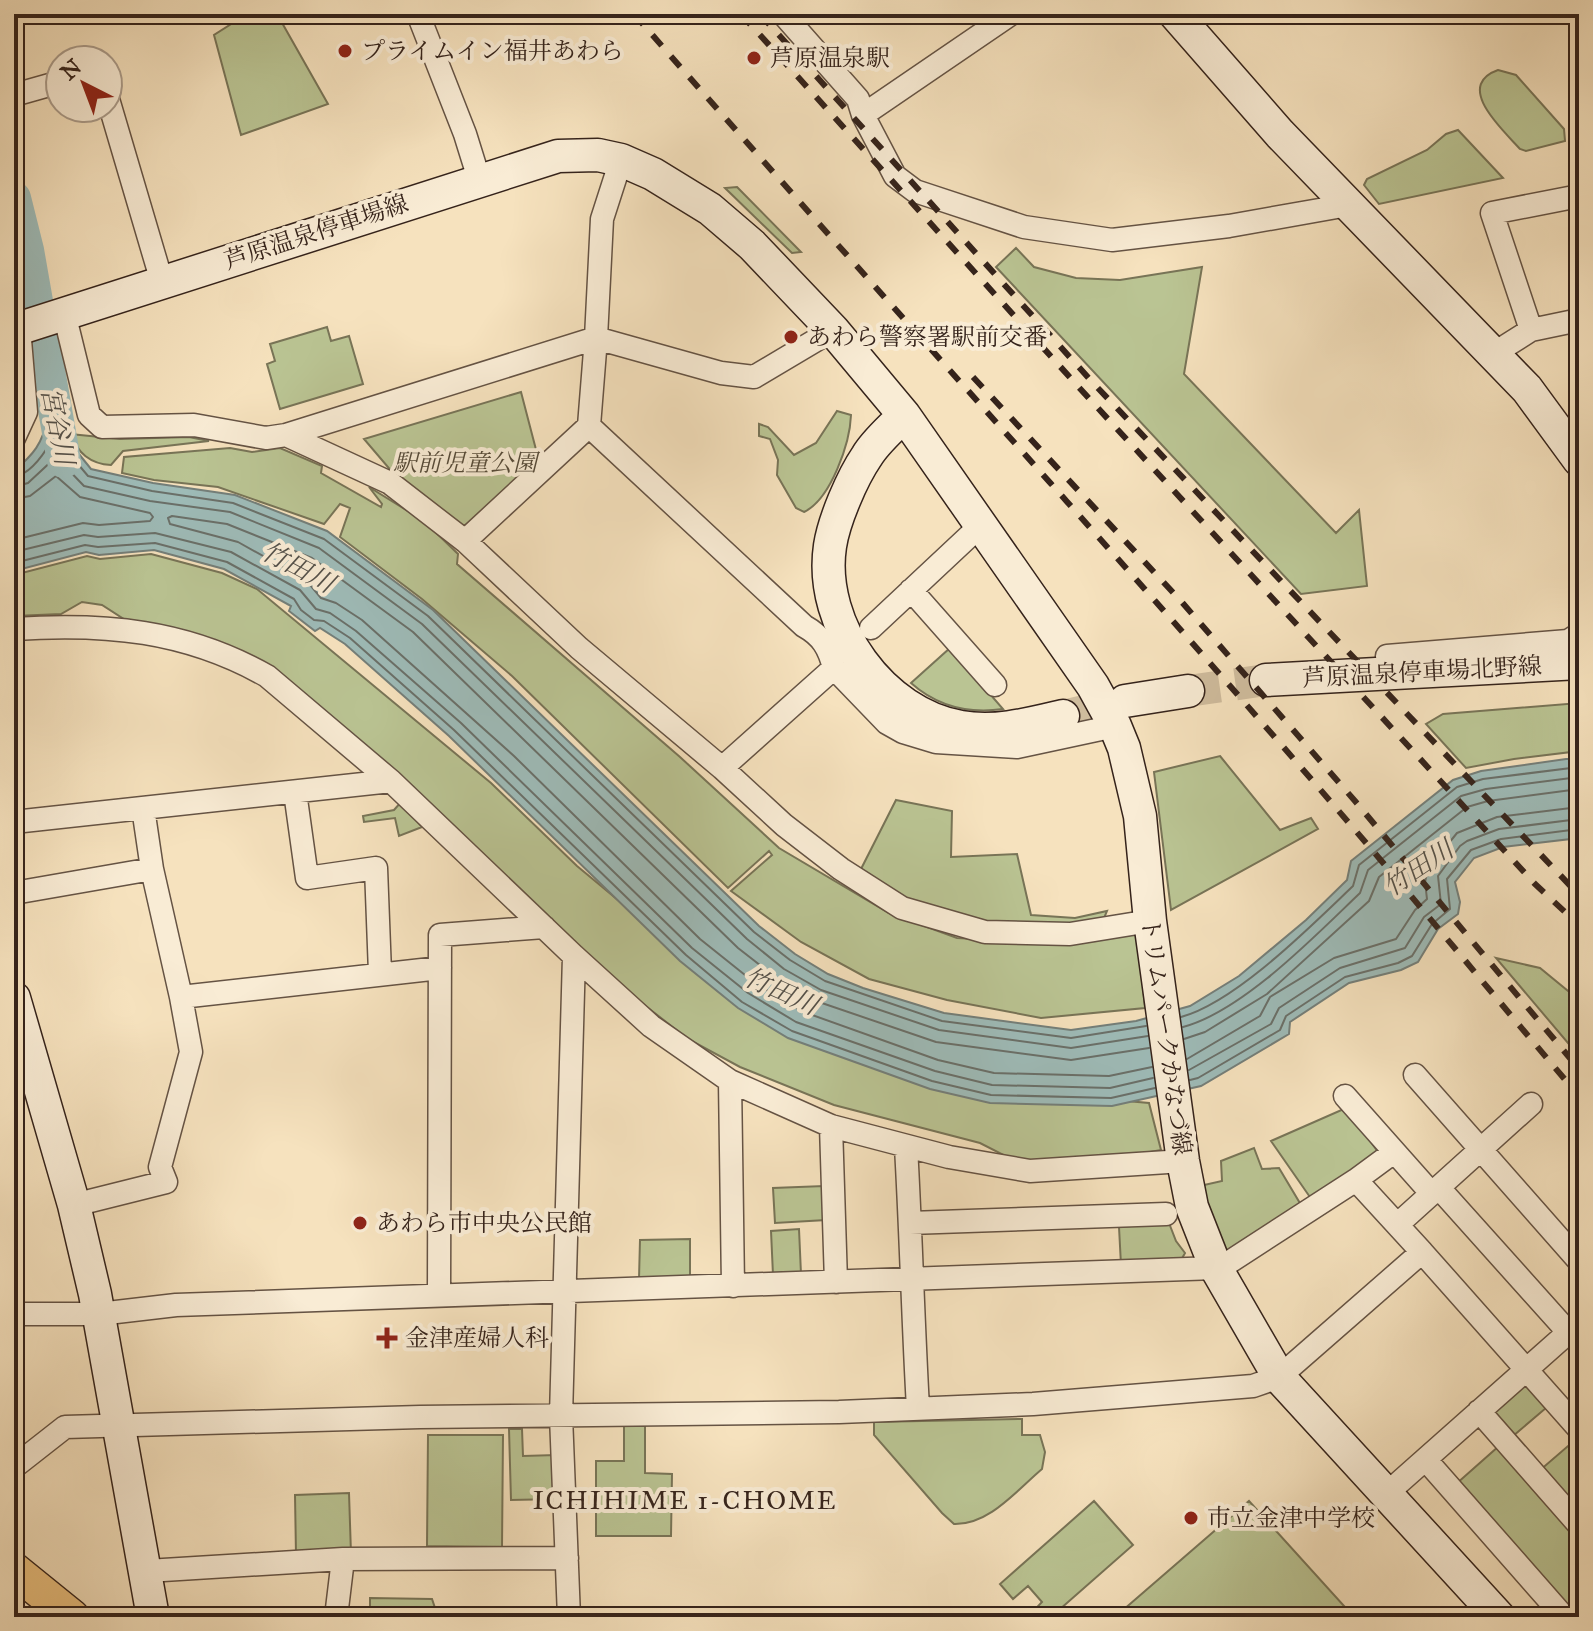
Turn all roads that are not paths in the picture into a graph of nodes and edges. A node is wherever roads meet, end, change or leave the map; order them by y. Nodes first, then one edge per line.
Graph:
1 (418, 14) edge
2 (783, 14) edge
3 (1011, 14) edge
4 (1175, 14) edge
5 (44, 87) edge
6 (14, 95) edge
7 (863, 115) junction
8 (115, 124) edge
9 (621, 160) junction
10 (479, 179) junction
11 (1579, 196) edge
12 (1348, 205) junction
13 (162, 282) junction
14 (58, 315) junction
15 (1579, 320) edge
16 (16, 329) edge
17 (833, 330) junction
18 (1531, 330) junction
19 (596, 338) junction
20 (1493, 354) junction
21 (904, 415) junction
22 (589, 426) junction
23 (286, 435) junction
24 (14, 438) edge
25 (1578, 462) edge
26 (981, 525) junction
27 (465, 541) junction
28 (911, 590) junction
29 (871, 628) dead end
30 (14, 629) edge
31 (1579, 634) edge
32 (1387, 656) dead end
33 (1579, 663) edge
34 (834, 668) junction
35 (1266, 680) tunnel mouth
36 (995, 685) dead end
37 (1188, 691) tunnel mouth
38 (1120, 714) junction
39 (1063, 716) tunnel mouth
40 (722, 768) junction
41 (391, 781) junction
42 (295, 792) junction
43 (143, 808) junction
44 (14, 822) edge
45 (152, 869) junction
46 (14, 893) edge
47 (544, 927) junction
48 (1152, 932) junction
49 (574, 956) junction
50 (440, 968) junction
51 (380, 973) junction
52 (181, 997) junction
53 (14, 998) edge
54 (1415, 1075) dead end
55 (730, 1081) junction
56 (1345, 1096) dead end
57 (1531, 1104) dead end
58 (831, 1126) junction
59 (906, 1147) junction
60 (1481, 1150) junction
61 (1394, 1152) junction
62 (1182, 1153) junction
63 (1356, 1180) junction
64 (1435, 1191) junction
65 (74, 1205) junction
66 (1166, 1214) dead end
67 (910, 1223) junction
68 (1398, 1224) junction
69 (1422, 1252) junction
70 (1579, 1261) edge
71 (1216, 1268) junction
72 (910, 1279) junction
73 (836, 1282) junction
74 (733, 1286) junction
75 (565, 1291) junction
76 (439, 1295) junction
77 (14, 1314) edge
78 (99, 1314) junction
79 (1576, 1328) edge
80 (1527, 1370) junction
81 (1279, 1377) junction
82 (918, 1408) junction
83 (1479, 1411) junction
84 (561, 1416) junction
85 (118, 1425) junction
86 (1579, 1429) edge
87 (1426, 1460) junction
88 (14, 1467) edge
89 (1385, 1495) junction
90 (1579, 1525) edge
91 (567, 1558) junction
92 (343, 1559) junction
93 (14, 1570) edge
94 (147, 1571) junction
95 (72, 1617) edge
96 (153, 1617) edge
97 (336, 1617) edge
98 (569, 1617) edge
99 (1499, 1617) edge
100 (1564, 1617) edge

1 - 10 street
2 - 7 street
3 - 7 street
4 - 12 main road
5 - 6 street
7 - 12 street
8 - 13 street
9 - 10 main road, 芦原温泉停車場線
9 - 17 main road
9 - 19 street
10 - 13 main road, 芦原温泉停車場線
11 - 18 street
12 - 20 main road
13 - 14 main road, 芦原温泉停車場線
14 - 16 main road, 芦原温泉停車場線
14 - 23 street
15 - 18 street
16 - 24 street
17 - 19 street
17 - 21 main road
18 - 20 street
19 - 22 street
19 - 23 street
20 - 25 main road
21 - 26 main road, トリムパークかなづ線
21 - 39 main road
22 - 27 street
22 - 34 street
23 - 27 street
26 - 28 street
26 - 38 main road, トリムパークかなづ線
27 - 40 street
28 - 29 street
28 - 36 street
30 - 41 street
31 - 32 street
33 - 35 main road, 芦原温泉停車場北野線
34 - 38 street
34 - 40 street
37 - 38 main road
38 - 48 main road, トリムパークかなづ線
40 - 48 street
41 - 42 street
41 - 47 street
42 - 43 street
42 - 51 street
43 - 44 street
43 - 45 street
45 - 46 street
45 - 52 street
47 - 49 street
47 - 50 street
48 - 62 main road, トリムパークかなづ線
49 - 55 street
49 - 75 street
50 - 51 street
50 - 76 street
51 - 52 street
52 - 65 street
53 - 65 main road
54 - 60 street
55 - 58 street
55 - 74 street
56 - 61 street
57 - 60 street
58 - 59 street
58 - 73 street
59 - 62 street
59 - 67 street
60 - 64 street
60 - 70 street
61 - 63 street
61 - 64 street
62 - 71 main road, トリムパークかなづ線
63 - 68 street
63 - 71 street
64 - 68 street
64 - 79 street
65 - 78 main road
66 - 67 street
67 - 72 street
68 - 69 street
69 - 80 street
69 - 81 street
71 - 72 street
71 - 81 main road, トリムパークかなづ線
72 - 73 street
72 - 82 street
73 - 74 street
74 - 75 street
75 - 76 street
75 - 84 street
76 - 78 street
77 - 78 street
78 - 85 main road
79 - 80 street
80 - 83 street
80 - 86 street
81 - 82 street
81 - 89 main road, トリムパークかなづ線
82 - 84 street
83 - 87 street
83 - 90 street
84 - 85 street
84 - 91 street
85 - 88 street
85 - 94 main road
87 - 89 street
87 - 100 street
89 - 99 main road, トリムパークかなづ線
91 - 92 street
91 - 98 street
92 - 94 street
92 - 97 street
93 - 95 main road
94 - 96 main road

